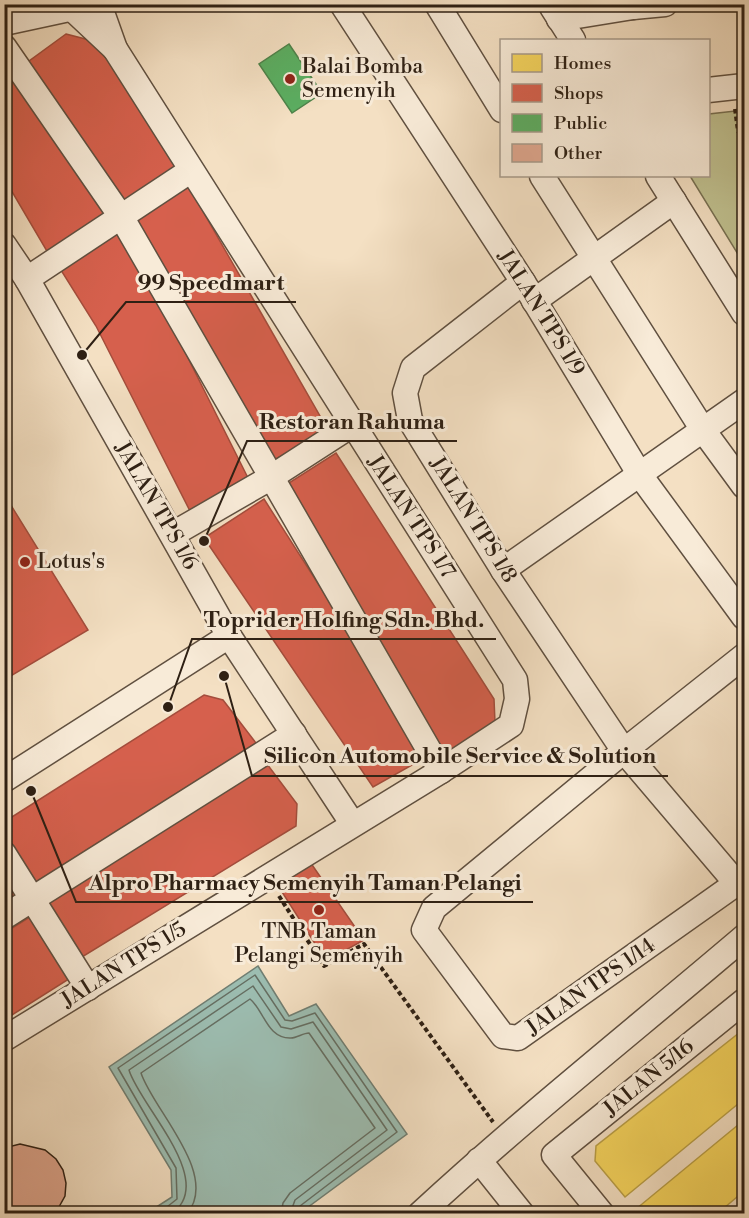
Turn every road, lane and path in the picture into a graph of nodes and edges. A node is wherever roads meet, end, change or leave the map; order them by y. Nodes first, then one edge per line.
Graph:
1 (99, 4) edge
2 (342, 4) edge
3 (437, 4) edge
4 (665, 4) edge
5 (632, 6) edge
6 (68, 7) edge
7 (555, 12) edge
8 (4, 23) edge
9 (572, 39) edge
10 (4, 47) edge
11 (115, 49) junction
12 (710, 90) edge
13 (739, 94) edge
14 (500, 108) edge
15 (744, 142) edge
16 (190, 171) junction
17 (543, 177) edge
18 (659, 177) edge
19 (674, 201) junction
20 (122, 218) junction
21 (4, 245) edge
22 (594, 259) junction
23 (27, 279) junction
24 (529, 291) junction
25 (744, 313) edge
26 (744, 401) edge
27 (352, 425) junction
28 (703, 430) junction
29 (640, 475) junction
30 (270, 478) junction
31 (744, 486) edge
32 (173, 534) junction
33 (504, 570) junction
34 (744, 617) edge
35 (229, 636) junction
36 (744, 656) edge
37 (515, 680) joint
38 (294, 734) junction
39 (624, 751) junction
40 (441, 771) junction
41 (4, 780) edge
42 (352, 823) junction
43 (4, 854) edge
44 (267, 876) junction
45 (741, 881) edge
46 (34, 898) junction
47 (4, 917) edge
48 (744, 937) edge
49 (88, 988) junction
50 (744, 1001) edge
51 (4, 1040) edge
52 (504, 1137) junction
53 (478, 1160) junction
54 (420, 1214) edge
55 (522, 1214) edge
56 (602, 1214) edge

1 - 11 street, JALAN TPS 1/7
2 - 24 street, JALAN TPS 1/9
3 - 14 street
4 - 5 street
5 - 7 street
6 - 8 street
6 - 11 street, JALAN TPS 1/7
7 - 9 street
10 - 20 street
11 - 16 street, JALAN TPS 1/7
12 - 13 street
13 - 15 path
16 - 20 street
16 - 27 street, JALAN TPS 1/7
17 - 22 street
18 - 19 street
19 - 22 street, JALAN TPS 1/8
19 - 25 street
20 - 23 street
20 - 30 street
21 - 23 street, JALAN TPS 1/6
22 - 24 street, JALAN TPS 1/8
22 - 28 street
23 - 32 street, JALAN TPS 1/6
24 - 29 street, JALAN TPS 1/9
24 - 33 street, JALAN TPS 1/8
26 - 28 street
27 - 30 street
27 - 37 street, JALAN TPS 1/7
28 - 29 street
28 - 31 street
29 - 33 street
29 - 34 street, JALAN TPS 1/9
30 - 32 street
30 - 40 street
32 - 35 street, JALAN TPS 1/6
33 - 39 street, JALAN TPS 1/8
35 - 38 street, JALAN TPS 1/6
35 - 41 street
36 - 39 street
37 - 40 street, JALAN TPS 1/5
38 - 42 street, JALAN TPS 1/6
38 - 46 street
39 - 45 street, JALAN TPS 1/8
39 - 45 street, JALAN TPS 1/14
40 - 42 street, JALAN TPS 1/5
42 - 44 street, JALAN TPS 1/5
43 - 46 street
44 - 49 street, JALAN TPS 1/5
44 - 52 path
46 - 47 street
46 - 49 street
48 - 52 street
49 - 51 street, JALAN TPS 1/5
50 - 56 street, JALAN 5/16
52 - 53 street
53 - 54 street
53 - 55 street

